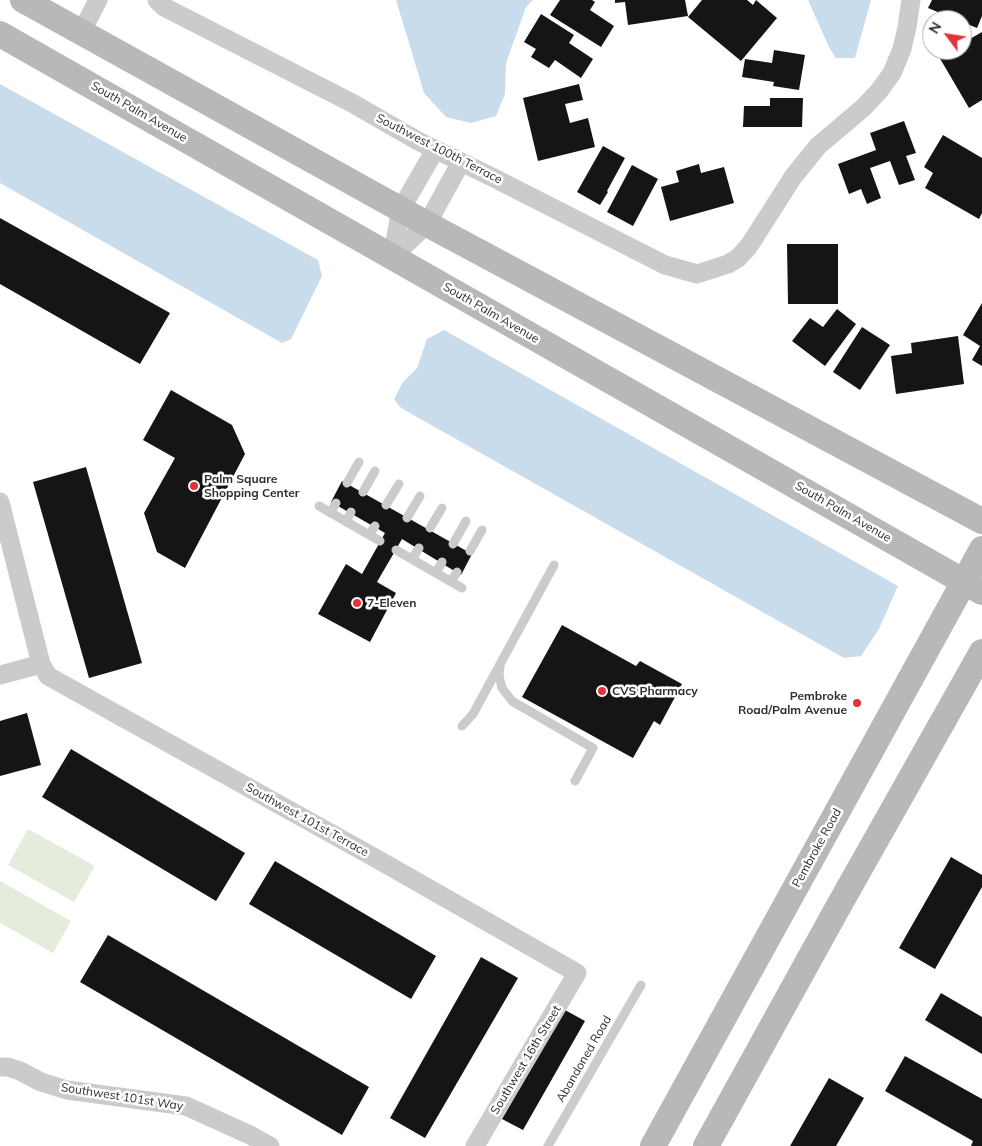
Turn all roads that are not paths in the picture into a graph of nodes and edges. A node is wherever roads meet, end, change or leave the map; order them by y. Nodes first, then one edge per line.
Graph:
1 (23, 0) edge
2 (98, 0) edge
3 (157, 0) edge
4 (911, 0) edge
5 (81, 33) junction
6 (0, 34) edge
7 (435, 150) junction
8 (461, 162) junction
9 (401, 210) junction
10 (427, 224) junction
11 (392, 257) junction
12 (359, 462) dead end
13 (375, 471) dead end
14 (347, 483) dead end
15 (398, 484) dead end
16 (363, 492) dead end
17 (420, 496) dead end
18 (0, 502) edge
19 (336, 503) dead end
20 (386, 505) dead end
21 (319, 506) dead end
22 (442, 508) dead end
23 (351, 512) dead end
24 (330, 513) junction
25 (407, 518) dead end
26 (466, 521) dead end
27 (982, 521) edge
28 (346, 522) junction
29 (374, 526) dead end
30 (430, 528) dead end
31 (482, 530) dead end
32 (369, 535) junction
33 (380, 541) dead end
34 (453, 544) dead end
35 (419, 548) dead end
36 (982, 549) edge
37 (396, 550) dead end
38 (470, 551) dead end
39 (412, 560) junction
40 (442, 562) dead end
41 (554, 565) dead end
42 (457, 572) dead end
43 (436, 573) junction
44 (452, 582) junction
45 (973, 586) edge
46 (462, 588) dead end
47 (982, 652) edge
48 (501, 662) junction
49 (41, 664) junction
50 (0, 674) edge
51 (462, 726) dead end
52 (575, 781) dead end
53 (577, 973) joint
54 (641, 985) dead end
55 (0, 1067) edge
56 (270, 1146) edge
57 (475, 1146) edge
58 (548, 1146) edge
59 (653, 1146) edge
60 (706, 1146) edge

1 - 5 main road
2 - 5 street
3 - 7 street, Southwest 100th Terrace
4 - 8 street, Southwest 100th Terrace
5 - 9 main road
6 - 11 main road, South Palm Avenue
7 - 8 street, Southwest 100th Terrace
7 - 9 street
8 - 10 street
9 - 10 main road
9 - 11 street
10 - 11 street
10 - 27 main road
11 - 45 main road, South Palm Avenue
12 - 14 lane
13 - 16 lane
15 - 20 lane
17 - 25 lane
18 - 49 street, Southwest 101st Terrace
19 - 24 lane
21 - 24 lane
22 - 30 lane
23 - 28 lane
24 - 28 lane
26 - 34 lane
28 - 32 lane
29 - 32 lane
31 - 38 lane
32 - 33 lane
35 - 39 lane
36 - 45 main road, Pembroke Road
37 - 39 lane
39 - 43 lane
40 - 43 lane
41 - 48 lane
42 - 44 lane
43 - 44 lane
44 - 46 lane
45 - 59 main road, Pembroke Road
47 - 60 main road
48 - 51 lane
48 - 52 lane
49 - 50 street
49 - 53 street, Southwest 101st Terrace
53 - 57 street, Southwest 16th Street
54 - 58 lane, Abandoned Road
55 - 56 street, Southwest 101st Way

